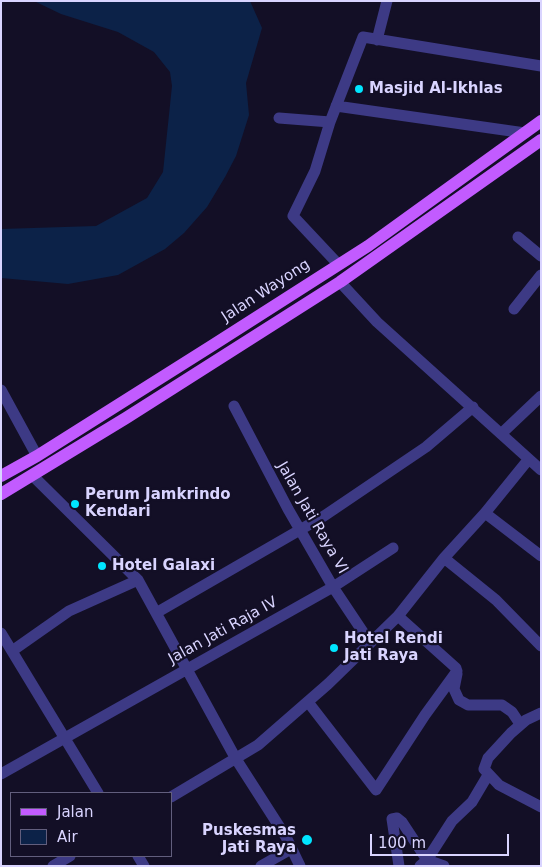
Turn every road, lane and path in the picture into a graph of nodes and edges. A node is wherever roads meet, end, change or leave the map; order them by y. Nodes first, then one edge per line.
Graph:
1 (387, 1) edge
2 (377, 40) junction
3 (541, 66) edge
4 (336, 106) junction
5 (279, 118) dead end
6 (541, 121) edge
7 (330, 122) junction
8 (524, 133) junction
9 (541, 140) edge
10 (518, 237) dead end
11 (541, 256) edge
12 (338, 264) junction
13 (541, 275) edge
14 (340, 282) junction
15 (514, 309) dead end
16 (1, 390) edge
17 (541, 396) edge
18 (234, 406) dead end
19 (473, 407) junction
20 (501, 434) junction
21 (37, 456) junction
22 (528, 460) junction
23 (541, 470) edge
24 (1, 476) edge
25 (33, 476) junction
26 (1, 494) edge
27 (486, 513) junction
28 (301, 529) junction
29 (393, 548) dead end
30 (541, 556) edge
31 (444, 558) junction
32 (138, 580) junction
33 (333, 587) junction
34 (156, 613) junction
35 (398, 616) junction
36 (1, 633) edge
37 (370, 642) junction
38 (541, 646) edge
39 (12, 651) junction
40 (187, 668) junction
41 (457, 671) junction
42 (308, 702) junction
43 (541, 713) edge
44 (520, 724) junction
45 (65, 738) junction
46 (236, 759) junction
47 (1, 774) edge
48 (488, 775) junction
49 (97, 792) edge
50 (172, 795) edge
51 (541, 807) edge
52 (291, 849) junction
53 (68, 857) edge
54 (424, 863) edge
55 (53, 866) edge
56 (261, 866) edge
57 (300, 866) edge
58 (398, 866) edge
59 (444, 866) edge

1 - 2 street
2 - 3 street
2 - 4 street
4 - 7 street
4 - 8 street
5 - 7 street
6 - 8 main road, Jalan Wayong
7 - 12 street
8 - 12 main road, Jalan Wayong
9 - 14 main road, Jalan Wayong
10 - 11 street
12 - 21 main road, Jalan Wayong
13 - 15 street
14 - 19 street
14 - 25 main road, Jalan Wayong
16 - 21 street
17 - 20 street
18 - 28 street, Jalan Jati Raya VI
19 - 20 street
19 - 28 street
20 - 22 street
21 - 24 main road, Jalan Wayong
22 - 23 street
22 - 27 street
25 - 26 main road, Jalan Wayong
25 - 32 street
27 - 30 street
27 - 31 street
28 - 33 street, Jalan Jati Raya VI
28 - 34 street
29 - 33 street, Jalan Jati Raja IV
31 - 35 street
31 - 38 street
32 - 34 street
32 - 39 street
33 - 37 street, Jalan Jati Raya VI
33 - 40 street, Jalan Jati Raja IV
34 - 40 street
35 - 37 street
35 - 41 street
36 - 39 street
37 - 42 street
39 - 45 street
40 - 45 street, Jalan Jati Raja IV
40 - 46 street
41 - 42 street
41 - 44 street
42 - 46 street
43 - 44 street
44 - 48 street
45 - 47 street, Jalan Jati Raja IV
45 - 49 street
46 - 50 street
46 - 52 street
48 - 51 street
48 - 54 street
52 - 56 street
52 - 57 street
53 - 55 street
54 - 58 street
54 - 59 street

